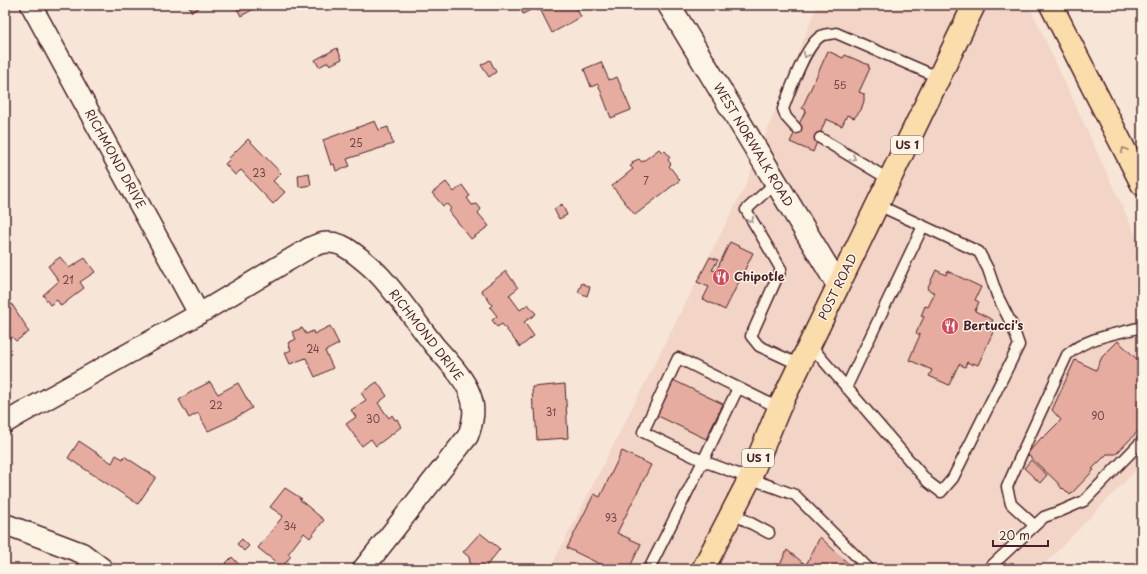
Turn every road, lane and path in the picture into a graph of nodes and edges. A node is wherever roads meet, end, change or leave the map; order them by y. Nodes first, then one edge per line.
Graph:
1 (32, 5) edge
2 (668, 5) edge
3 (974, 5) edge
4 (1034, 5) edge
5 (1051, 5) edge
6 (1084, 70) junction
7 (940, 78) junction
8 (796, 128) dead end
9 (820, 138) dead end
10 (890, 180) junction
11 (776, 182) junction
12 (1142, 184) edge
13 (878, 205) junction
14 (923, 226) junction
15 (838, 285) junction
16 (199, 314) junction
17 (1142, 331) edge
18 (810, 345) junction
19 (800, 365) junction
20 (738, 388) junction
21 (846, 388) junction
22 (779, 408) junction
23 (5, 424) edge
24 (1142, 441) edge
25 (703, 461) junction
26 (750, 478) junction
27 (732, 513) junction
28 (5, 524) edge
29 (1034, 525) junction
30 (769, 533) dead end
31 (708, 567) edge
32 (103, 569) edge
33 (363, 569) edge
34 (649, 569) edge
35 (869, 569) edge
36 (988, 569) edge

1 - 16 street, RICHMOND DRIVE
2 - 11 main road, WEST NORWALK ROAD
3 - 7 main road, POST ROAD / US 1
4 - 6 main road
5 - 6 main road
12 -> 6 main road
7 -> 8 lane
7 - 10 main road, POST ROAD / US 1
9 -> 10 lane
10 - 13 main road, POST ROAD / US 1
11 - 15 main road, WEST NORWALK ROAD
11 -> 19 lane
13 - 14 lane
13 - 15 main road, POST ROAD / US 1
14 - 21 lane
14 - 21 lane
15 - 18 main road, POST ROAD / US 1
16 - 23 street, RICHMOND DRIVE
16 - 33 street, RICHMOND DRIVE
17 - 29 lane
18 - 19 main road, POST ROAD / US 1
18 - 21 lane
19 - 22 main road, POST ROAD / US 1
20 - 22 lane
20 - 25 lane
20 - 25 lane
22 - 26 main road, POST ROAD / US 1
24 - 29 lane
25 - 26 lane
25 - 34 lane
26 - 27 main road, POST ROAD / US 1
26 - 35 lane
27 - 30 lane
27 - 31 main road, POST ROAD / US 1
28 - 32 street
29 - 36 lane

